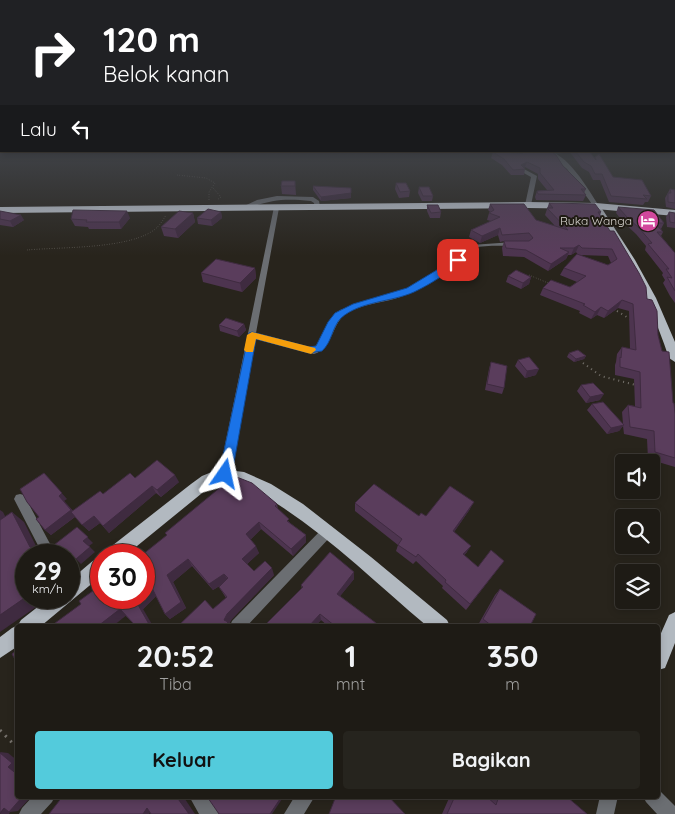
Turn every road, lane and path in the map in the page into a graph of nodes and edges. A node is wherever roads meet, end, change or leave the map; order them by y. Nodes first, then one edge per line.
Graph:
1 (210, 180) edge
2 (533, 180) edge
3 (578, 180) edge
4 (212, 188) junction
5 (528, 205) junction
6 (596, 206) junction
7 (316, 207) junction
8 (243, 208) junction
9 (276, 208) junction
10 (169, 209) junction
11 (0, 210) edge
12 (675, 213) edge
13 (526, 244) edge
14 (27, 250) dead end
15 (529, 275) edge
16 (549, 283) edge
17 (611, 307) edge
18 (630, 319) dead end
19 (252, 335) junction
20 (675, 358) edge
21 (583, 363) dead end
22 (638, 385) edge
23 (225, 474) junction
24 (20, 499) edge
25 (328, 531) junction
26 (44, 544) edge
27 (128, 544) edge
28 (90, 574) edge
29 (80, 582) edge
30 (47, 609) edge
31 (423, 621) edge
32 (675, 621) edge
33 (29, 624) edge
34 (239, 624) edge
35 (15, 636) edge
36 (0, 648) edge
37 (660, 656) edge
38 (0, 730) edge
39 (15, 747) edge
40 (43, 799) edge
41 (200, 799) edge
42 (304, 799) edge
43 (608, 799) edge
44 (655, 799) edge
45 (28, 814) edge
46 (210, 814) edge
47 (293, 814) edge
48 (605, 814) edge
49 (670, 814) edge

1 - 4 path
2 - 5 street
3 - 6 street
4 - 4 path
5 - 6 highway
5 - 7 highway
6 - 12 highway
6 - 20 main road
7 - 8 street
7 - 9 highway
8 - 9 highway
8 - 10 highway
9 - 19 street
10 - 11 highway
10 - 14 path
13 - 19 street
15 - 16 path
17 - 18 path
19 - 23 street
21 - 22 path
23 - 25 main road
23 - 27 main road
24 - 26 street
25 - 31 main road
25 - 34 street
28 - 29 main road
30 - 33 main road
32 - 37 main road
35 - 36 main road
38 - 39 path
40 - 45 street
41 - 46 street
42 - 47 street
43 - 48 street
44 - 49 street

